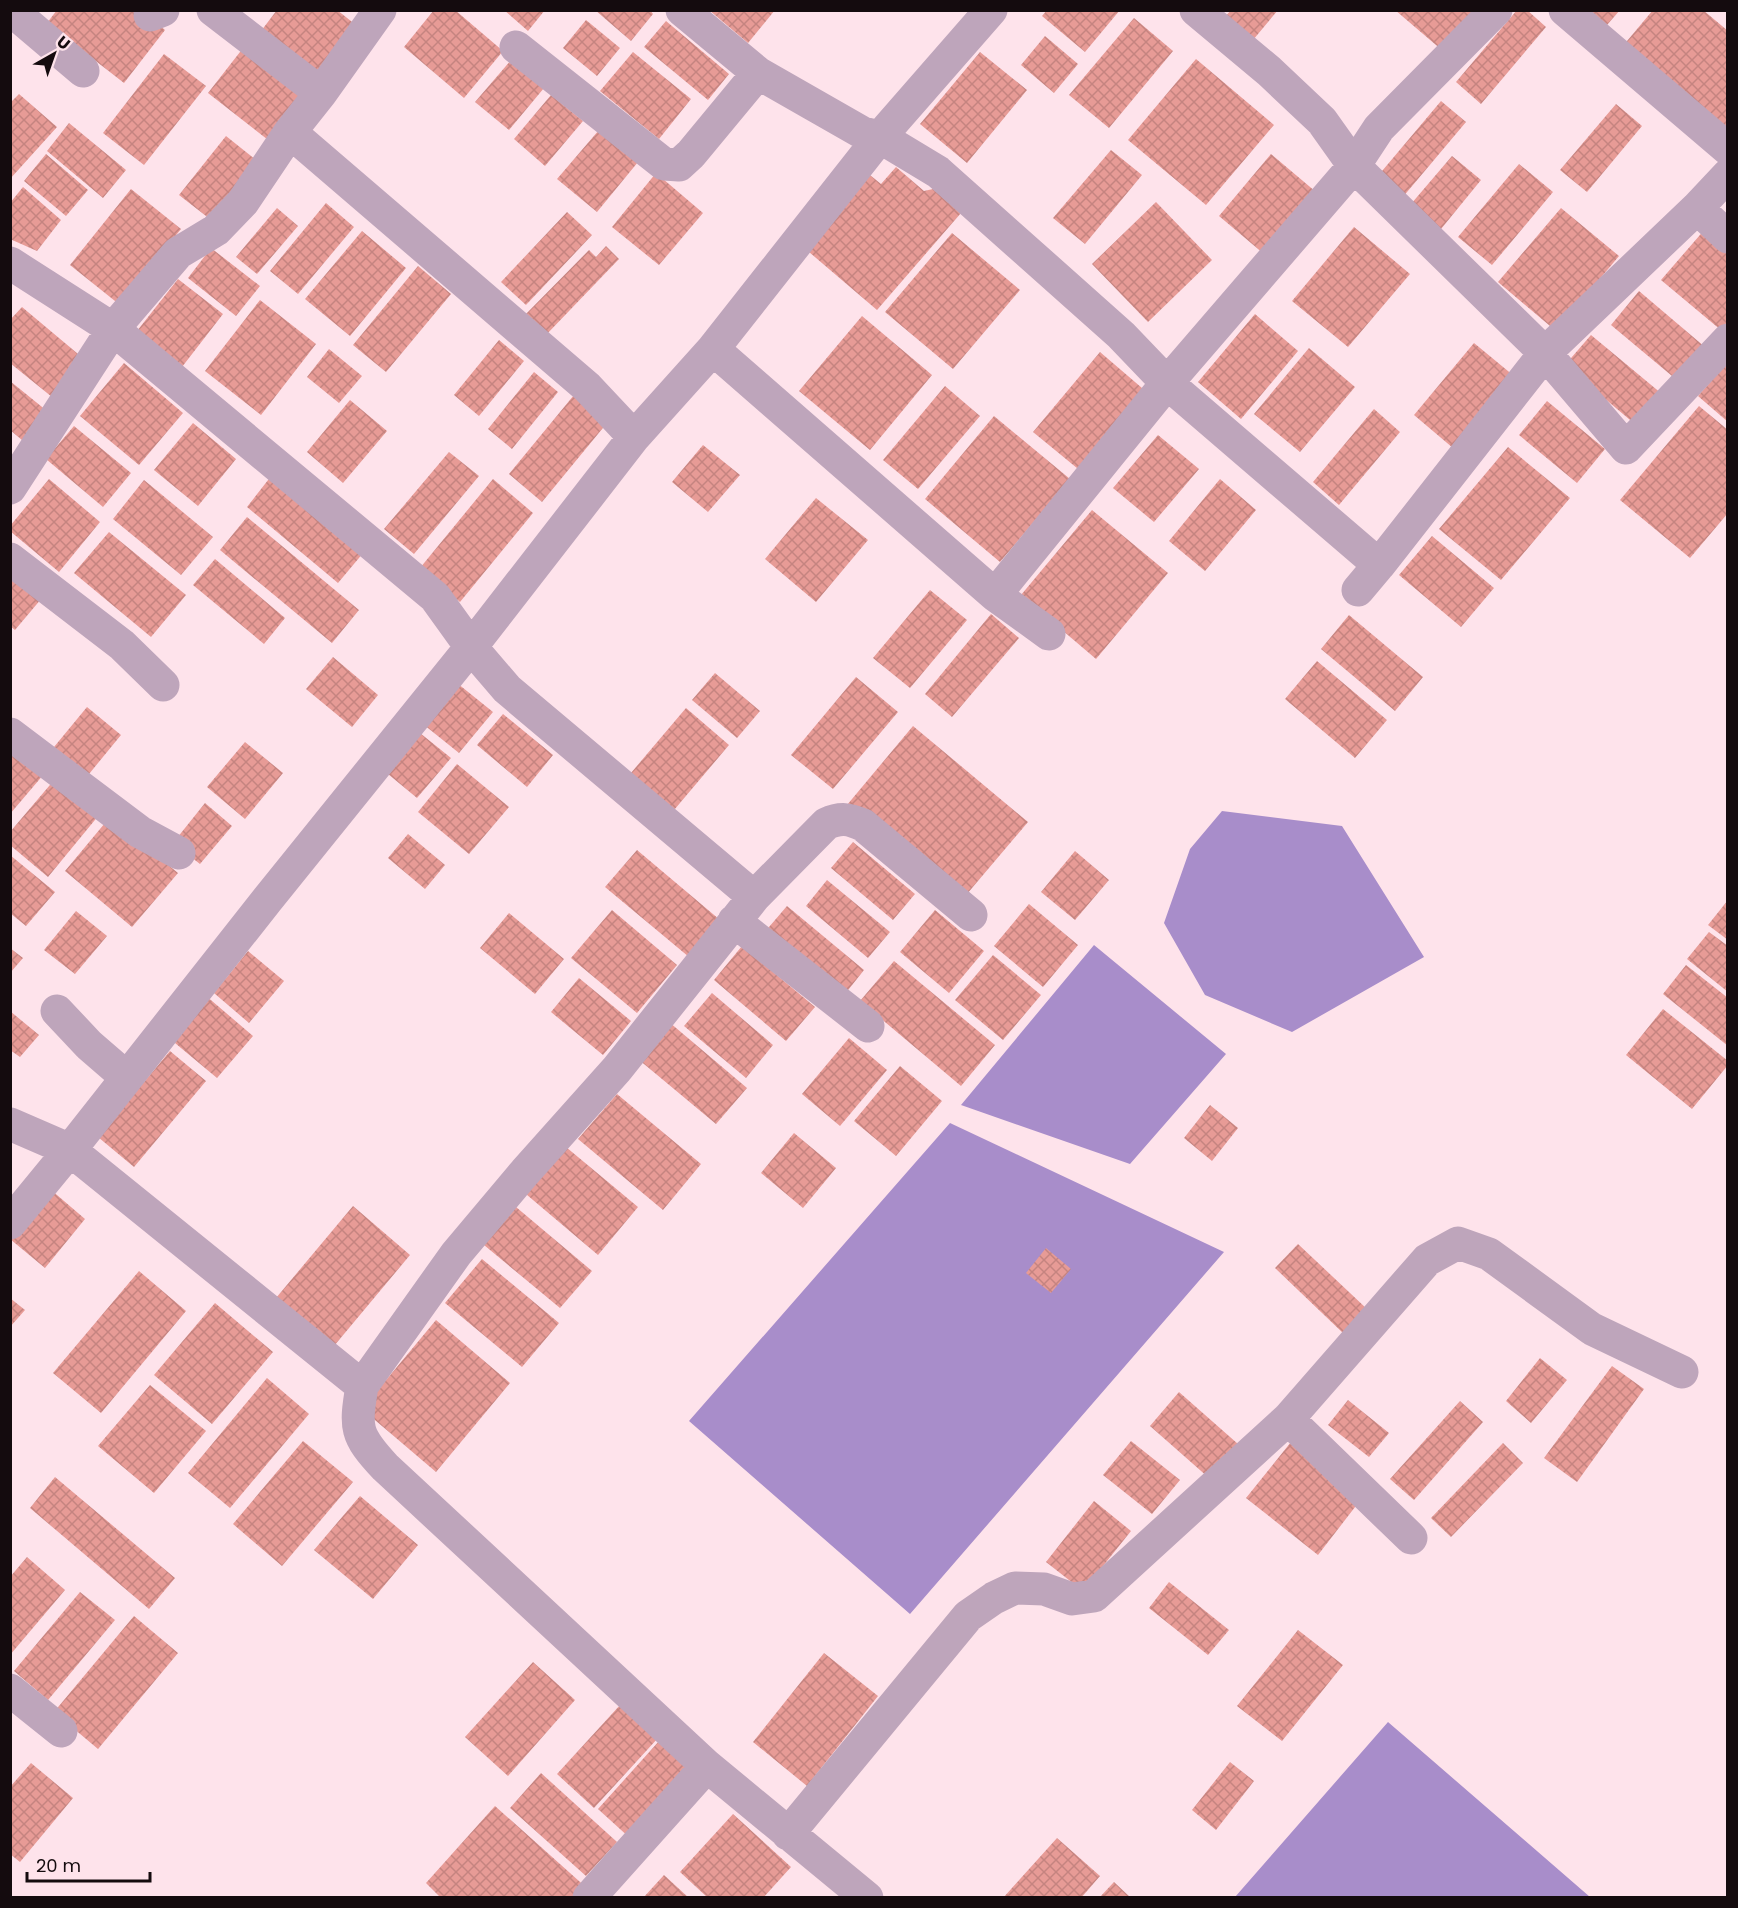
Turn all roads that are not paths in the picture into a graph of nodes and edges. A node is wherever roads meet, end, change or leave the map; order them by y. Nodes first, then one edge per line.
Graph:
1 (11, 10) edge
2 (213, 10) edge
3 (682, 10) edge
4 (991, 10) edge
5 (1196, 10) edge
6 (1496, 10) edge
7 (1565, 10) edge
8 (366, 16) edge
9 (516, 47) dead end
10 (83, 71) dead end
11 (758, 73) junction
12 (321, 93) junction
13 (290, 132) junction
14 (880, 137) junction
15 (1728, 148) edge
16 (1354, 166) junction
17 (1728, 175) edge
18 (1697, 208) junction
19 (1728, 237) edge
20 (10, 263) edge
21 (113, 329) junction
22 (1728, 340) edge
23 (713, 349) junction
24 (1545, 353) junction
25 (1167, 383) junction
26 (634, 437) junction
27 (10, 488) edge
28 (10, 559) edge
29 (1379, 565) junction
30 (1358, 590) dead end
31 (995, 595) junction
32 (1049, 634) dead end
33 (471, 646) junction
34 (163, 685) dead end
35 (10, 734) edge
36 (179, 853) dead end
37 (744, 909) junction
38 (971, 915) dead end
39 (57, 1011) dead end
40 (868, 1026) dead end
41 (126, 1077) junction
42 (23, 1129) edge
43 (70, 1150) junction
44 (10, 1222) edge
45 (1682, 1372) dead end
46 (362, 1386) junction
47 (1288, 1419) junction
48 (1412, 1538) dead end
49 (10, 1690) edge
50 (61, 1731) dead end
51 (707, 1766) junction
52 (788, 1834) junction
53 (589, 1898) edge
54 (867, 1898) edge

1 - 10 street
2 - 12 street
3 - 11 street
4 - 14 street
5 - 16 street
6 - 16 street
7 - 15 street
8 - 12 street
9 - 11 street
11 - 14 street
12 - 13 street
13 - 21 street
13 - 26 street
14 - 23 street
14 - 25 street
16 - 24 street
16 - 25 street
17 - 18 street
18 - 19 street
18 - 24 street
20 - 21 street
21 - 27 street
21 - 33 street
22 - 24 street
23 - 26 street
23 - 31 street
24 - 29 street
25 - 29 street
25 - 31 street
26 - 33 street
28 - 34 street
29 - 30 street
31 - 32 street
33 - 37 street
33 - 41 street
35 - 36 street
37 - 38 street
37 - 40 street
37 - 46 street
39 - 41 street
41 - 43 street
42 - 43 street
43 - 44 street
43 - 46 street
45 - 47 street
46 - 51 street
47 - 48 street
47 - 52 street
49 - 50 street
51 - 52 street
51 - 53 street
52 - 54 street

